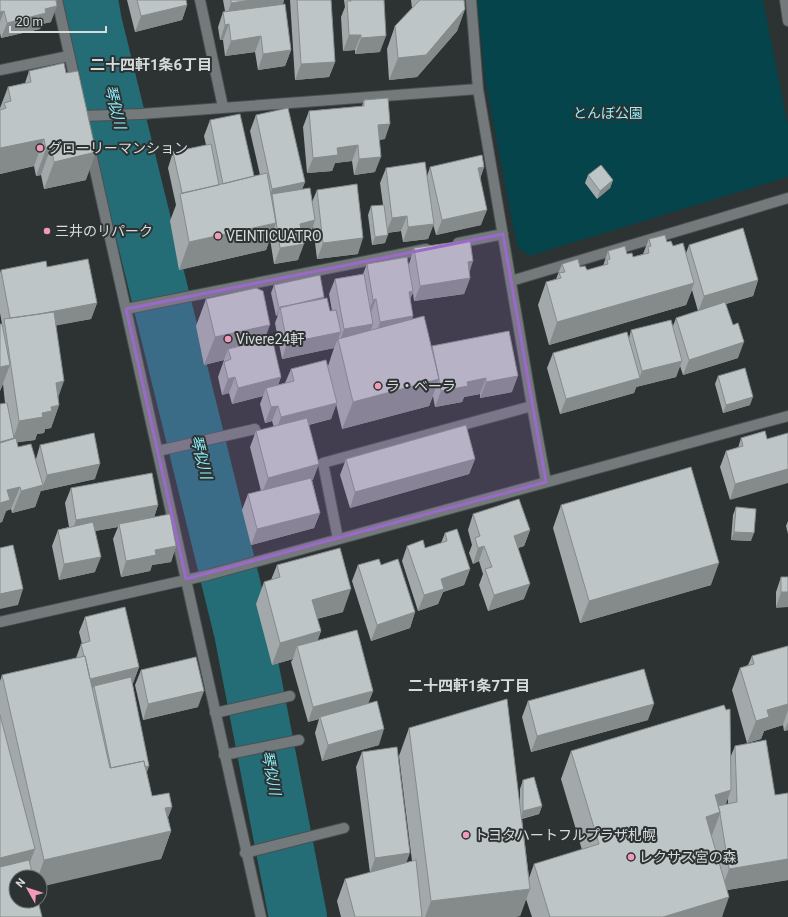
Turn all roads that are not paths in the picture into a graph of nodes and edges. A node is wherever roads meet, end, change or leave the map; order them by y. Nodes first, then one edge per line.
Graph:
1 (57, 0) edge
2 (200, 0) edge
3 (471, 0) edge
4 (785, 0) edge
5 (788, 21) edge
6 (69, 56) junction
7 (0, 70) edge
8 (478, 89) junction
9 (78, 94) edge
10 (223, 107) junction
11 (83, 116) edge
12 (88, 139) edge
13 (788, 198) edge
14 (503, 234) junction
15 (448, 245) edge
16 (432, 248) edge
17 (511, 281) junction
18 (126, 309) junction
19 (532, 406) junction
20 (788, 416) edge
21 (255, 429) dead end
22 (158, 452) junction
23 (546, 482) junction
24 (338, 539) junction
25 (186, 579) junction
26 (0, 622) edge
27 (286, 696) dead end
28 (215, 713) junction
29 (299, 740) dead end
30 (224, 755) junction
31 (344, 828) dead end
32 (246, 853) junction
33 (261, 917) edge

1 - 6 street
2 - 10 street
3 - 8 street
4 - 5 street
6 - 7 street
6 - 9 street
8 - 10 street
8 - 14 street
10 - 11 street
12 - 18 street
13 - 17 street
14 - 15 street
14 - 17 street
16 - 18 street
17 - 19 street
18 - 22 street
19 - 23 street
19 - 24 street
20 - 23 street
21 - 22 street
22 - 25 street
23 - 24 street
24 - 25 street
25 - 26 street
25 - 28 street
27 - 28 street
28 - 30 street
29 - 30 street
30 - 32 street
31 - 32 street
32 - 33 street

